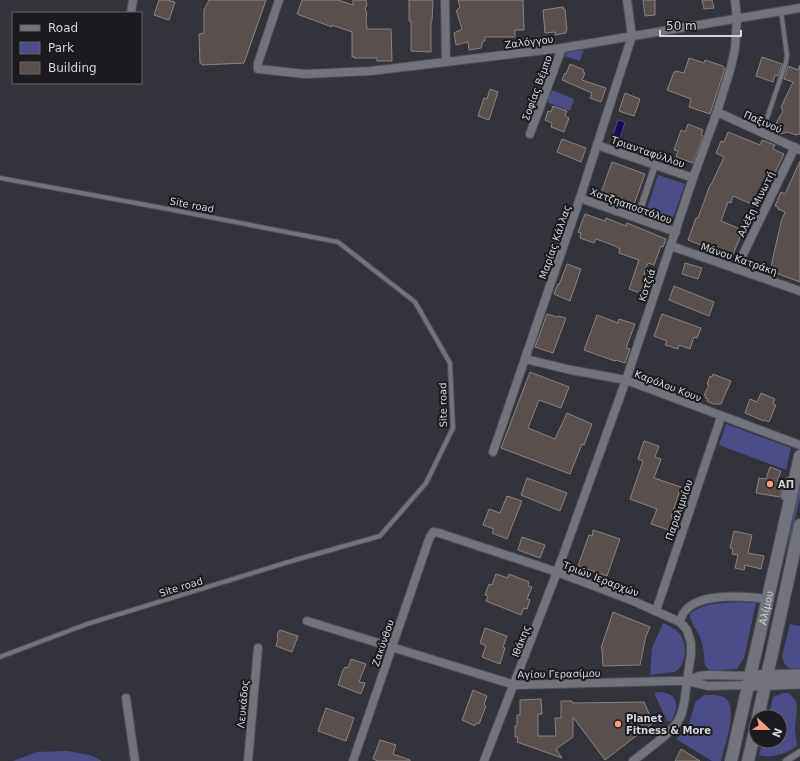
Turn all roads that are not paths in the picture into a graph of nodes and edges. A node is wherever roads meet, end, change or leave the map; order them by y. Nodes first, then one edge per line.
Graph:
1 (133, 0) edge
2 (279, 0) edge
3 (445, 0) edge
4 (628, 0) edge
5 (735, 0) edge
6 (800, 8) edge
7 (781, 11) junction
8 (131, 12) edge
9 (737, 19) junction
10 (632, 36) junction
11 (562, 48) junction
12 (446, 62) junction
13 (717, 112) junction
14 (762, 133) junction
15 (530, 134) dead end
16 (597, 145) junction
17 (797, 149) edge
18 (655, 165) junction
19 (0, 178) edge
20 (693, 178) junction
21 (580, 198) junction
22 (638, 219) junction
23 (676, 232) junction
24 (671, 246) junction
25 (736, 269) junction
26 (800, 291) edge
27 (525, 359) junction
28 (626, 380) junction
29 (721, 417) junction
30 (800, 445) edge
31 (493, 452) dead end
32 (800, 456) edge
33 (800, 525) edge
34 (433, 532) joint
35 (557, 572) junction
36 (768, 599) junction
37 (656, 611) junction
38 (307, 621) dead end
39 (680, 622) junction
40 (258, 648) dead end
41 (392, 648) junction
42 (0, 657) edge
43 (800, 675) edge
44 (766, 680) junction
45 (687, 681) junction
46 (749, 681) junction
47 (800, 683) edge
48 (515, 685) junction
49 (126, 698) dead end
50 (760, 709) edge
51 (751, 749) edge
52 (800, 752) edge
53 (135, 761) edge
54 (248, 761) edge
55 (353, 761) edge
56 (484, 761) edge
57 (633, 761) edge
58 (731, 761) edge
59 (749, 761) edge
60 (786, 761) edge

1 - 8 street
2 - 12 street, Ζαλόγγου
3 - 12 street
4 - 10 street
5 - 9 street, Κοτζιά
6 - 7 street, Ζαλόγγου
7 - 9 street, Ζαλόγγου
7 - 14 lane
9 - 10 street, Ζαλόγγου
9 - 13 street, Κοτζιά
10 - 11 street, Ζαλόγγου
10 - 16 street, Μαρίας Κάλλας
11 - 12 street, Ζαλόγγου
11 - 15 street, Σοφίας Βέμπο
13 - 14 street, Παξινού
13 - 20 street, Κοτζιά
14 - 17 street, Παξινού
16 - 18 street, Τριανταφύλλου
16 - 21 street, Μαρίας Κάλλας
17 - 25 street, Αλέξη Μινωτή
18 - 20 street, Τριανταφύλλου
18 - 22 street
19 - 42 lane, Site road
20 - 23 street, Κοτζιά
21 - 22 street, Χατζηαποστόλου
21 - 27 street, Μαρίας Κάλλας
22 - 23 street, Χατζηαποστόλου
23 - 24 street, Κοτζιά
24 - 25 street, Μάνου Κατράκη
24 - 28 street, Κοτζιά
25 - 26 street, Μάνου Κατράκη
27 - 28 street, Καρόλου Κουν
27 - 31 street, Μαρίας Κάλλας
28 - 29 street, Καρόλου Κουν
28 - 35 street, Κοτζιά
29 - 30 street, Καρόλου Κουν
29 - 37 street, Παραλιμνίου
32 - 36 main road, Αλίμου
33 - 44 main road, Αλίμου
34 - 35 street, Τριών Ιεραρχών
34 - 41 street, Ζακύνθου
35 - 37 street, Τριών Ιεραρχών
35 - 48 street, Ιθάκης
36 - 39 street
36 - 46 main road, Αλίμου
37 - 39 street, Τριών Ιεραρχών
38 - 41 street, Αγίου Γερασίμου
39 - 45 street
40 - 54 street, Λευκάδος
41 - 48 street, Αγίου Γερασίμου
41 - 55 street, Ζακύνθου
43 - 44 street
44 - 46 street
44 - 47 street
44 - 50 main road, Αλίμου
45 - 46 street, Αγίου Γερασίμου
45 - 46 street
45 - 48 street, Αγίου Γερασίμου
45 - 57 street
46 - 58 main road, Αλίμου
48 - 56 street, Ιθάκης
49 - 53 street
51 - 59 main road
52 - 60 street

